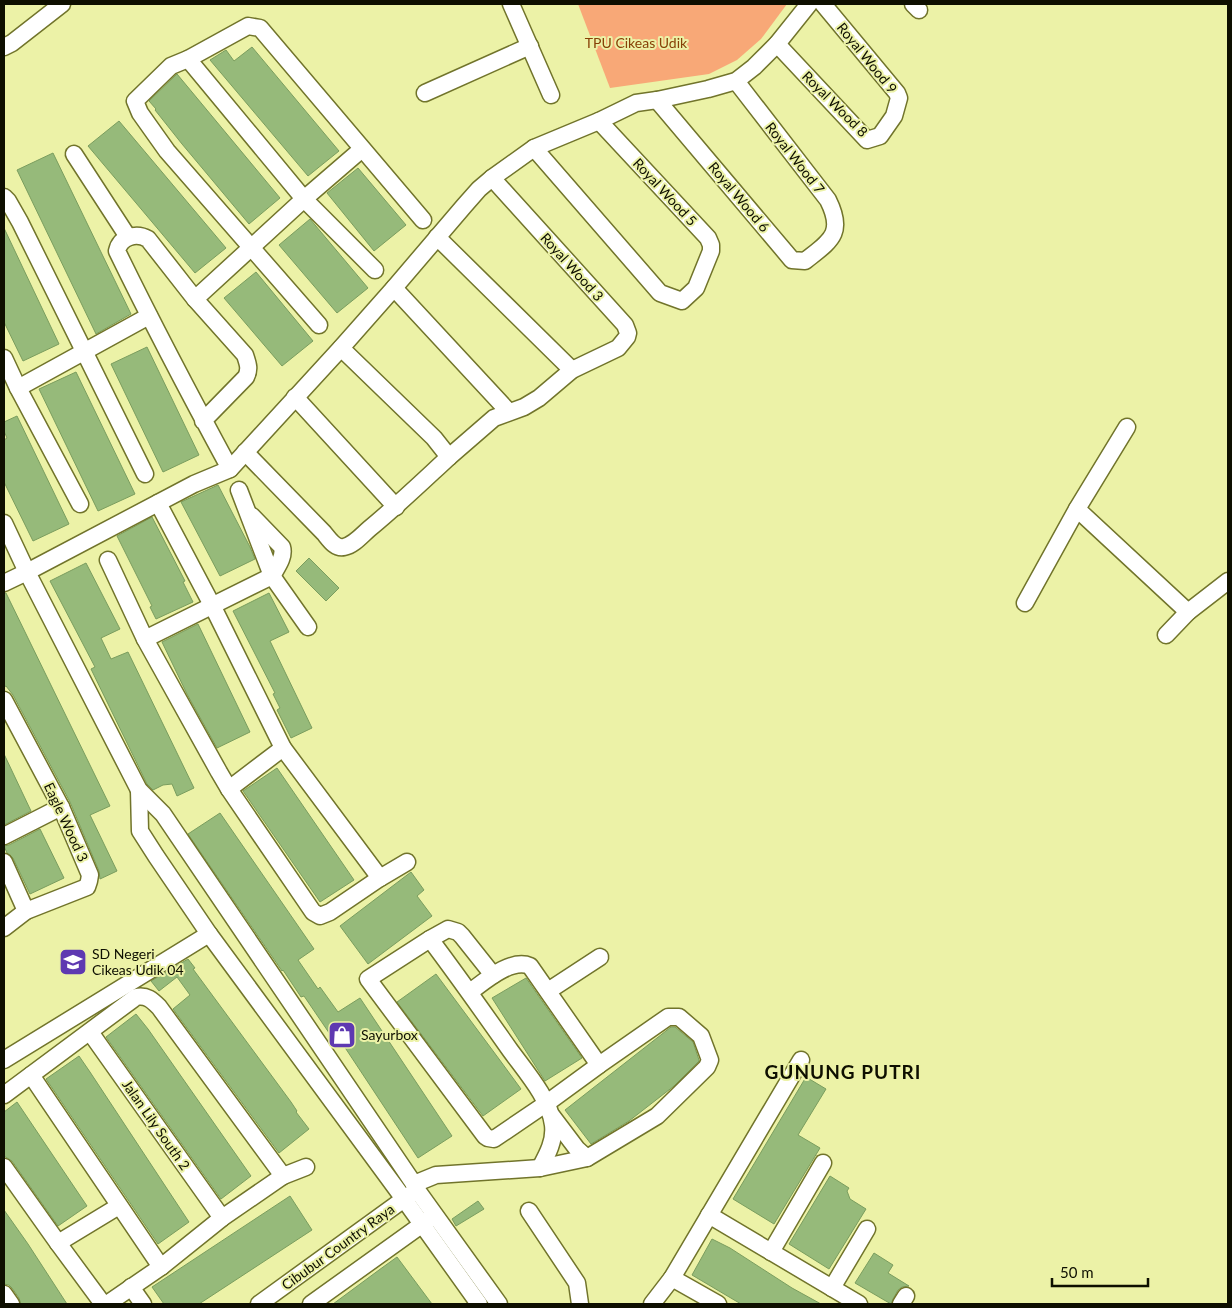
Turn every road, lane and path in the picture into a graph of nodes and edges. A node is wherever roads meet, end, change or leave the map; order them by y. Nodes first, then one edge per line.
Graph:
1 (62, 4) edge
2 (511, 4) edge
3 (809, 4) edge
4 (823, 4) edge
5 (777, 44) junction
6 (530, 46) junction
7 (4, 47) edge
8 (188, 58) junction
9 (736, 81) junction
10 (425, 93) dead end
11 (551, 95) dead end
12 (657, 100) junction
13 (894, 116) joint
14 (599, 121) junction
15 (534, 148) junction
16 (362, 149) junction
17 (74, 154) dead end
18 (492, 178) junction
19 (4, 197) edge
20 (304, 199) junction
21 (423, 220) dead end
22 (128, 237) junction
23 (437, 237) junction
24 (830, 241) joint
25 (252, 247) junction
26 (375, 270) dead end
27 (394, 288) junction
28 (195, 299) junction
29 (149, 316) junction
30 (319, 325) dead end
31 (341, 348) junction
32 (84, 352) junction
33 (4, 358) edge
34 (572, 370) junction
35 (18, 388) junction
36 (295, 397) junction
37 (509, 412) junction
38 (204, 421) junction
39 (1127, 427) dead end
40 (245, 452) junction
41 (449, 457) junction
42 (230, 469) junction
43 (145, 474) dead end
44 (239, 490) dead end
45 (158, 502) junction
46 (80, 504) dead end
47 (396, 506) junction
48 (1077, 509) junction
49 (4, 523) edge
50 (108, 560) dead end
51 (27, 572) junction
52 (272, 576) junction
53 (1228, 580) edge
54 (4, 583) edge
55 (1024, 603) dead end
56 (212, 605) junction
57 (1188, 612) junction
58 (308, 627) dead end
59 (1166, 635) dead end
60 (145, 639) junction
61 (5, 704) edge
62 (283, 748) junction
63 (229, 789) junction
64 (139, 790) junction
65 (61, 807) junction
66 (4, 836) edge
67 (4, 862) edge
68 (406, 862) dead end
69 (380, 878) junction
70 (26, 911) junction
71 (4, 928) edge
72 (209, 934) junction
73 (430, 939) junction
74 (600, 957) dead end
75 (493, 975) junction
76 (548, 991) junction
77 (470, 992) junction
78 (90, 1032) junction
79 (4, 1060) edge
80 (801, 1060) dead end
81 (599, 1065) junction
82 (31, 1075) junction
83 (4, 1095) edge
84 (549, 1110) junction
85 (587, 1158) junction
86 (823, 1163) dead end
87 (4, 1167) edge
88 (306, 1167) dead end
89 (540, 1168) junction
90 (283, 1176) junction
91 (412, 1191) junction
92 (119, 1206) junction
93 (529, 1211) dead end
94 (709, 1214) junction
95 (222, 1218) junction
96 (428, 1219) junction
97 (867, 1229) dead end
98 (58, 1243) junction
99 (771, 1252) junction
100 (161, 1267) junction
101 (672, 1278) junction
102 (131, 1287) junction
103 (832, 1288) junction
104 (4, 1294) edge
105 (11, 1304) edge
106 (105, 1304) edge
107 (143, 1304) edge
108 (259, 1304) edge
109 (311, 1304) edge
110 (479, 1304) edge
111 (499, 1304) edge
112 (580, 1304) edge
113 (652, 1304) edge
114 (718, 1304) edge
115 (859, 1304) edge

1 - 7 street
2 - 6 street
3 - 5 street
4 - 13 street, Royal Wood 9
5 - 9 street
5 - 13 street, Royal Wood 8
6 - 10 street
6 - 11 street
8 - 16 street
8 - 20 street
8 - 25 street
9 - 12 street
9 - 24 street, Royal Wood 7
12 - 14 street
12 - 24 street, Royal Wood 6
14 - 15 street
14 - 15 street, Royal Wood 5
15 - 18 street
16 - 20 street
16 - 21 street
17 - 22 street
18 - 23 street
18 - 34 street, Royal Wood 3
19 - 32 street
20 - 25 street
20 - 26 street
22 - 28 street
22 - 29 street
23 - 27 street
23 - 34 street
25 - 28 street
25 - 30 street
27 - 31 street
27 - 37 street
28 - 38 street
29 - 32 street
29 - 38 street
31 - 36 street
31 - 41 street
32 - 35 street
32 - 43 street
33 - 35 street
34 - 37 street
35 - 46 street
36 - 40 street
36 - 47 street
37 - 41 street
38 - 42 street
39 - 48 street
40 - 42 street
40 - 47 street
41 - 47 street
42 - 45 street
44 - 52 street
45 - 51 street
45 - 56 street
48 - 55 street
48 - 57 street
49 - 51 street
50 - 60 street
51 - 54 street
51 - 64 street
52 - 56 street
52 - 58 street
53 - 57 street
56 - 60 street
56 - 62 street
57 - 59 street
60 - 63 street
61 - 65 street, Eagle Wood 3
62 - 63 street
62 - 69 street
63 - 69 street
64 - 72 street
64 - 91 street
65 - 66 street
65 - 70 street, Eagle Wood 3
67 - 70 street
68 - 69 street
70 - 71 street
72 - 79 street
72 - 91 street
73 - 75 street
73 - 77 street
73 - 84 street
74 - 76 street
75 - 76 street
75 - 77 street
76 - 81 street
77 - 84 street
78 - 82 street
78 - 90 street
78 - 95 street, Jalan Lily South 2
80 - 94 street
81 - 84 street
81 - 85 street, Cibubur Country Raya
82 - 83 street
82 - 92 street
84 - 85 street
84 - 89 street
85 - 89 street, Cibubur Country Raya
86 - 99 street
87 - 98 street
88 - 90 street
89 - 91 street, Cibubur Country Raya
90 - 95 street
91 - 96 street
91 - 108 street, Cibubur Country Raya
92 - 98 street
92 - 100 street
93 - 112 street
94 - 99 street
94 - 101 street
95 - 100 street
96 - 109 street
96 - 110 street
96 - 111 street
97 - 103 street
98 - 106 street
99 - 103 street
100 - 102 street
101 - 113 street
101 - 114 street
102 - 106 street
102 - 107 street
103 - 115 street
104 - 105 street

